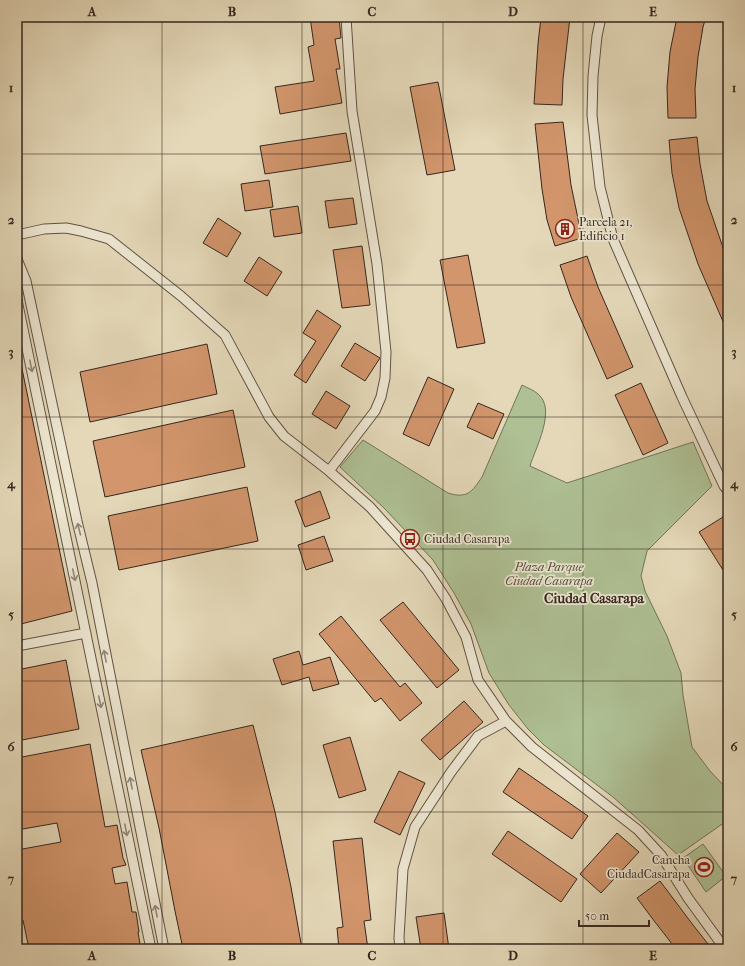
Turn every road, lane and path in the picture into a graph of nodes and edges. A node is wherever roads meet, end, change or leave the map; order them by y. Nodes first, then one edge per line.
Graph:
1 (346, 17) edge
2 (601, 17) edge
3 (17, 235) edge
4 (17, 259) edge
5 (17, 300) edge
6 (329, 471) junction
7 (728, 491) edge
8 (86, 633) junction
9 (17, 646) edge
10 (506, 721) junction
11 (151, 949) edge
12 (164, 949) edge
13 (400, 949) edge
14 (725, 949) edge

1 - 6 street
2 - 7 street
3 - 6 street
12 -> 4 street
5 -> 8 street
6 - 10 street
8 - 9 street
8 -> 11 street
10 - 13 street
10 - 14 street

